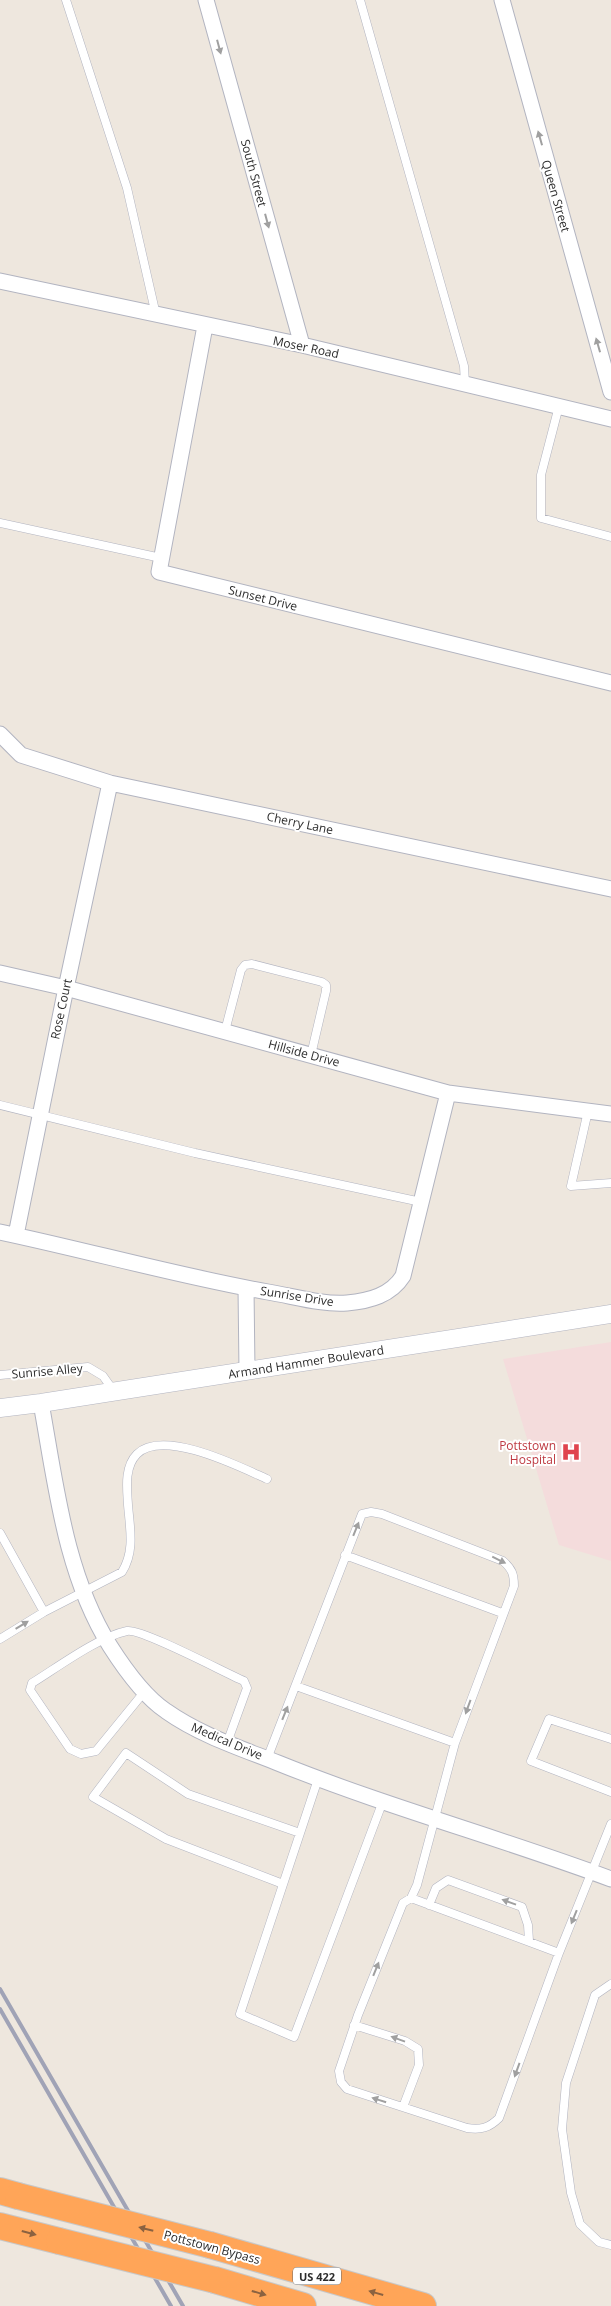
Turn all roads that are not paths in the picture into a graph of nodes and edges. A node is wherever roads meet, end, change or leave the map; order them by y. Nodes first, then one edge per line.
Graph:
1 (66, 0) edge
2 (206, 0) edge
3 (360, 0) edge
4 (502, 0) edge
5 (0, 282) edge
6 (156, 316) junction
7 (205, 326) junction
8 (302, 346) junction
9 (465, 384) junction
10 (611, 392) edge
11 (559, 406) junction
12 (611, 419) edge
13 (0, 523) edge
14 (611, 537) edge
15 (161, 558) junction
16 (611, 683) edge
17 (0, 734) edge
18 (110, 783) junction
19 (611, 889) edge
20 (0, 973) edge
21 (66, 988) junction
22 (225, 1031) junction
23 (310, 1055) junction
24 (448, 1093) junction
25 (0, 1105) edge
26 (588, 1111) junction
27 (40, 1114) junction
28 (611, 1114) edge
29 (611, 1183) edge
30 (421, 1202) junction
31 (0, 1232) edge
32 (16, 1235) junction
33 (246, 1288) junction
34 (611, 1314) edge
35 (247, 1371) junction
36 (0, 1375) edge
37 (114, 1392) junction
38 (41, 1403) junction
39 (0, 1408) edge
40 (267, 1479) dead end
41 (0, 1533) edge
42 (345, 1555) junction
43 (83, 1591) junction
44 (44, 1612) junction
45 (502, 1613) junction
46 (106, 1638) junction
47 (0, 1639) edge
48 (296, 1686) junction
49 (145, 1691) junction
50 (611, 1739) edge
51 (227, 1743) junction
52 (455, 1743) junction
53 (267, 1759) junction
54 (318, 1779) junction
55 (611, 1792) edge
56 (383, 1801) junction
57 (434, 1818) junction
58 (611, 1824) edge
59 (300, 1833) junction
60 (592, 1872) junction
61 (611, 1879) edge
62 (284, 1884) junction
63 (411, 1898) junction
64 (429, 1905) junction
65 (529, 1941) junction
66 (559, 1953) junction
67 (611, 1984) edge
68 (354, 2025) junction
69 (403, 2107) junction
70 (9, 2193) edge
71 (0, 2226) edge
72 (611, 2245) edge
73 (303, 2306) edge
74 (423, 2306) edge

1 - 6 lane
2 -> 8 street, South Street
3 - 9 lane
10 -> 4 street, Queen Street
5 - 6 street, Moser Road
6 - 7 street, Moser Road
7 - 8 street, Moser Road
7 - 15 street
8 - 9 street, Moser Road
9 - 11 street, Moser Road
11 - 12 street, Moser Road
11 - 14 lane
13 - 15 lane
15 - 16 street, Sunset Drive
17 - 18 street, Cherry Lane
18 - 19 street, Cherry Lane
18 - 21 street, Rose Court
20 - 21 street, Hillside Drive
21 - 22 street, Hillside Drive
21 - 27 street, Rose Court
22 - 23 street, Hillside Drive
22 - 23 lane
23 - 24 street, Hillside Drive
24 - 26 street, Hillside Drive
24 - 30 street, Sunrise Drive
25 - 27 lane
26 - 28 street, Hillside Drive
26 - 29 lane
27 - 30 lane
27 - 32 street, Rose Court
30 - 33 street, Sunrise Drive
31 - 32 street, Sunrise Drive
32 - 33 street, Sunrise Drive
33 - 35 street
34 - 35 street, Armand Hammer Boulevard
35 - 37 street, Armand Hammer Boulevard
36 - 37 lane, Sunrise Alley
37 - 38 street, Armand Hammer Boulevard
38 - 39 street, Armand Hammer Boulevard
38 - 43 street, Medical Drive
40 - 43 lane
41 - 44 lane
42 - 45 lane
42 -> 45 lane
42 - 48 lane
43 - 44 lane
43 - 46 street, Medical Drive
47 -> 44 lane
45 -> 52 lane
46 - 49 street, Medical Drive
46 - 49 lane
46 - 51 lane
48 - 52 lane
53 -> 48 lane
49 - 51 street, Medical Drive
50 - 55 lane
51 - 53 street, Medical Drive
52 - 57 lane
53 - 54 street, Medical Drive
54 - 56 street, Medical Drive
54 - 59 lane
56 - 57 street, Medical Drive
56 - 62 lane
57 - 60 street, Medical Drive
57 - 63 lane
58 - 60 lane
59 - 62 lane
59 - 62 lane
60 - 61 street, Medical Drive
60 -> 66 lane
63 - 64 lane
68 -> 63 lane
64 - 65 lane
65 -> 64 lane
65 - 66 lane
66 -> 69 lane
67 - 72 lane
69 -> 68 lane
69 -> 68 lane
74 -> 70 highway, Pottstown Bypass / US 422, bridge
71 -> 73 highway, US 422, bridge

